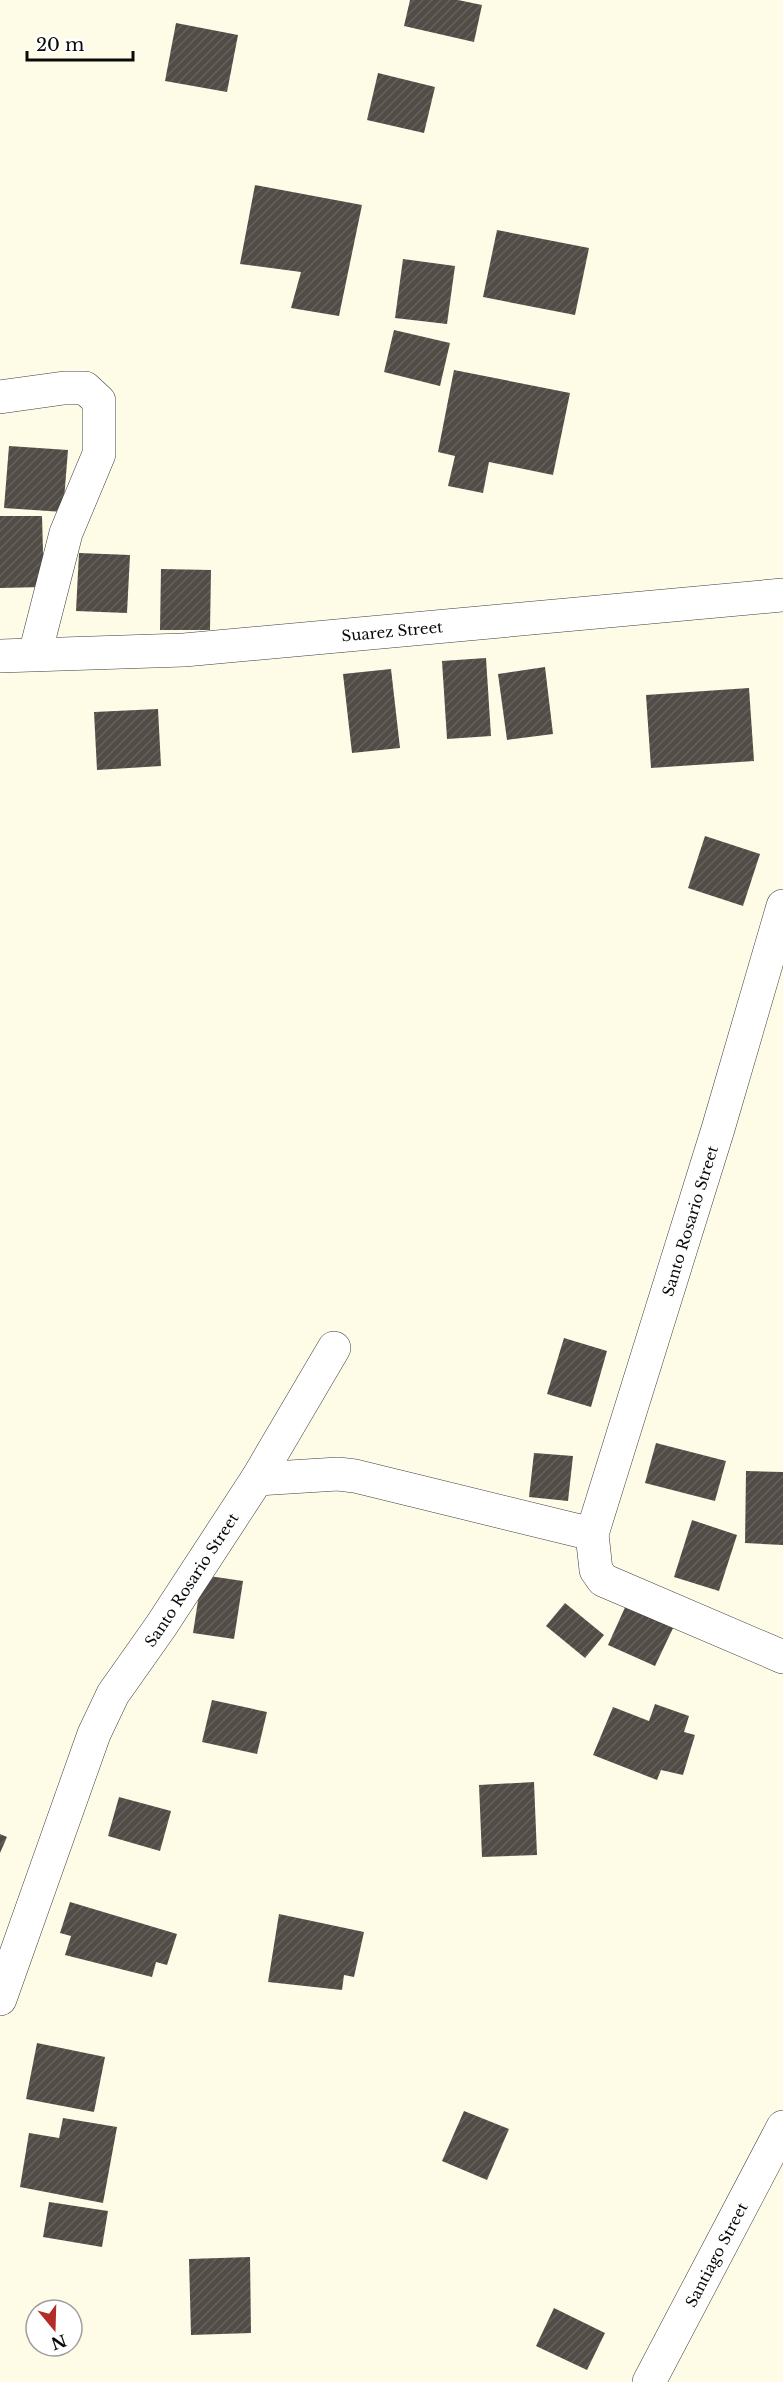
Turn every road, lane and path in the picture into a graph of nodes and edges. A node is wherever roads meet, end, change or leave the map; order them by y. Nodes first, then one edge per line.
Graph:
1 (0, 397) edge
2 (783, 595) edge
3 (35, 654) junction
4 (0, 656) edge
5 (783, 906) edge
6 (334, 1348) dead end
7 (257, 1479) junction
8 (592, 1534) junction
9 (783, 1657) edge
10 (0, 1999) edge
11 (783, 2127) edge
12 (649, 2382) edge

1 - 3 street
2 - 3 street, Suarez Street
3 - 4 street, Suarez Street
5 - 8 street, Santo Rosario Street
6 - 7 street, Santo Rosario Street
7 - 8 street
7 - 10 street, Santo Rosario Street
8 - 9 street, Santo Rosario Street
11 - 12 street, Santiago Street

